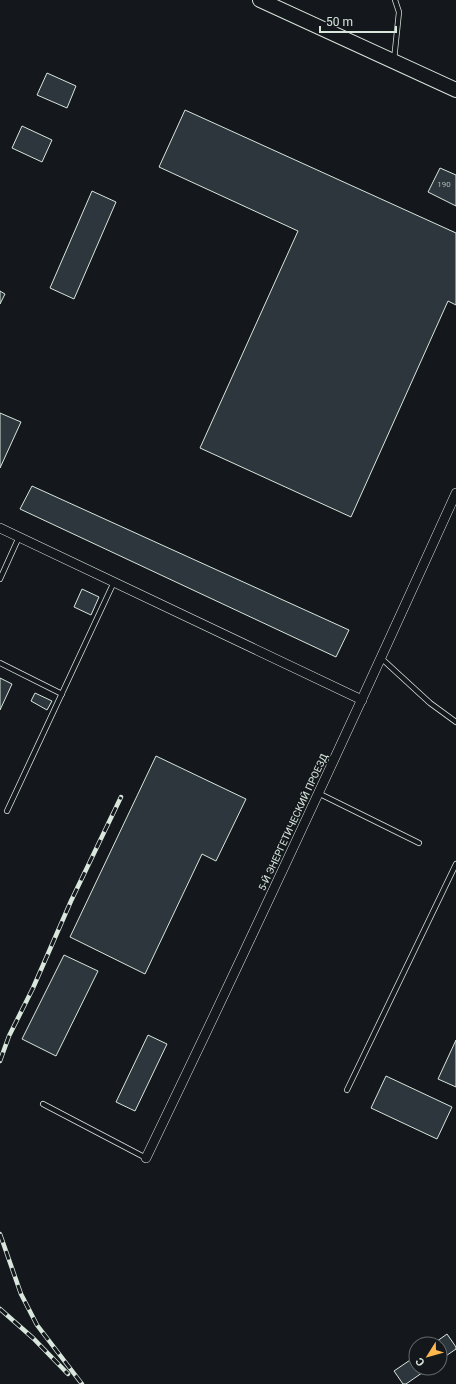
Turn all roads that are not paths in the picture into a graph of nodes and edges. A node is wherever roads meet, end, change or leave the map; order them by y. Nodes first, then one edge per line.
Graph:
1 (260, 0) edge
2 (395, 0) edge
3 (394, 61) junction
4 (456, 90) edge
5 (456, 493) edge
6 (0, 528) edge
7 (19, 537) junction
8 (0, 579) edge
9 (114, 582) junction
10 (381, 658) junction
11 (0, 663) edge
12 (62, 694) junction
13 (362, 700) junction
14 (456, 722) edge
15 (318, 794) junction
16 (7, 811) dead end
17 (419, 843) dead end
18 (456, 864) edge
19 (347, 1090) dead end
20 (43, 1104) dead end
21 (146, 1158) joint

1 - 3 main road
2 - 3 lane
3 - 4 main road
5 - 10 street, 5-Й ЭНЕРГЕТИЧЕСКИЙ ПРОЕЗД
6 - 7 street
7 - 8 lane
7 - 9 street
9 - 12 lane
9 - 13 street
10 - 13 street, 5-Й ЭНЕРГЕТИЧЕСКИЙ ПРОЕЗД
10 - 14 lane
11 - 12 lane
12 - 16 lane
13 - 15 street, 5-Й ЭНЕРГЕТИЧЕСКИЙ ПРОЕЗД
15 - 17 lane
15 - 21 street, 5-Й ЭНЕРГЕТИЧЕСКИЙ ПРОЕЗД
18 - 19 lane
20 - 21 lane

